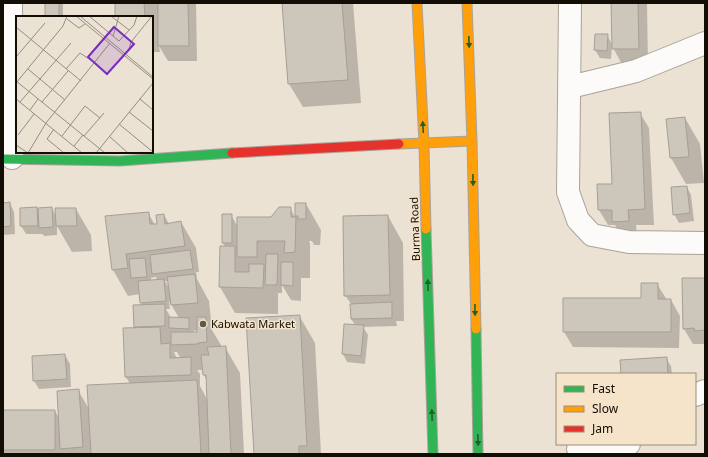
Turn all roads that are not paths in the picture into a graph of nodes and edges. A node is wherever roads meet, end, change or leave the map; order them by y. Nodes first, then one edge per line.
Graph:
1 (11, 3) edge
2 (417, 3) edge
3 (467, 3) edge
4 (570, 3) edge
5 (705, 43) edge
6 (570, 87) junction
7 (472, 141) junction
8 (424, 144) junction
9 (8, 158) edge
10 (705, 243) edge
11 (619, 445) edge
12 (578, 449) dead end
13 (433, 454) edge
14 (478, 454) edge

1 - 9 street
8 -> 2 main road, Burma Road
3 -> 7 main road
4 - 6 street
5 - 6 street
6 - 10 street
7 - 8 main road
7 -> 14 main road
8 - 9 main road
13 -> 8 main road, Burma Road
11 - 12 street

